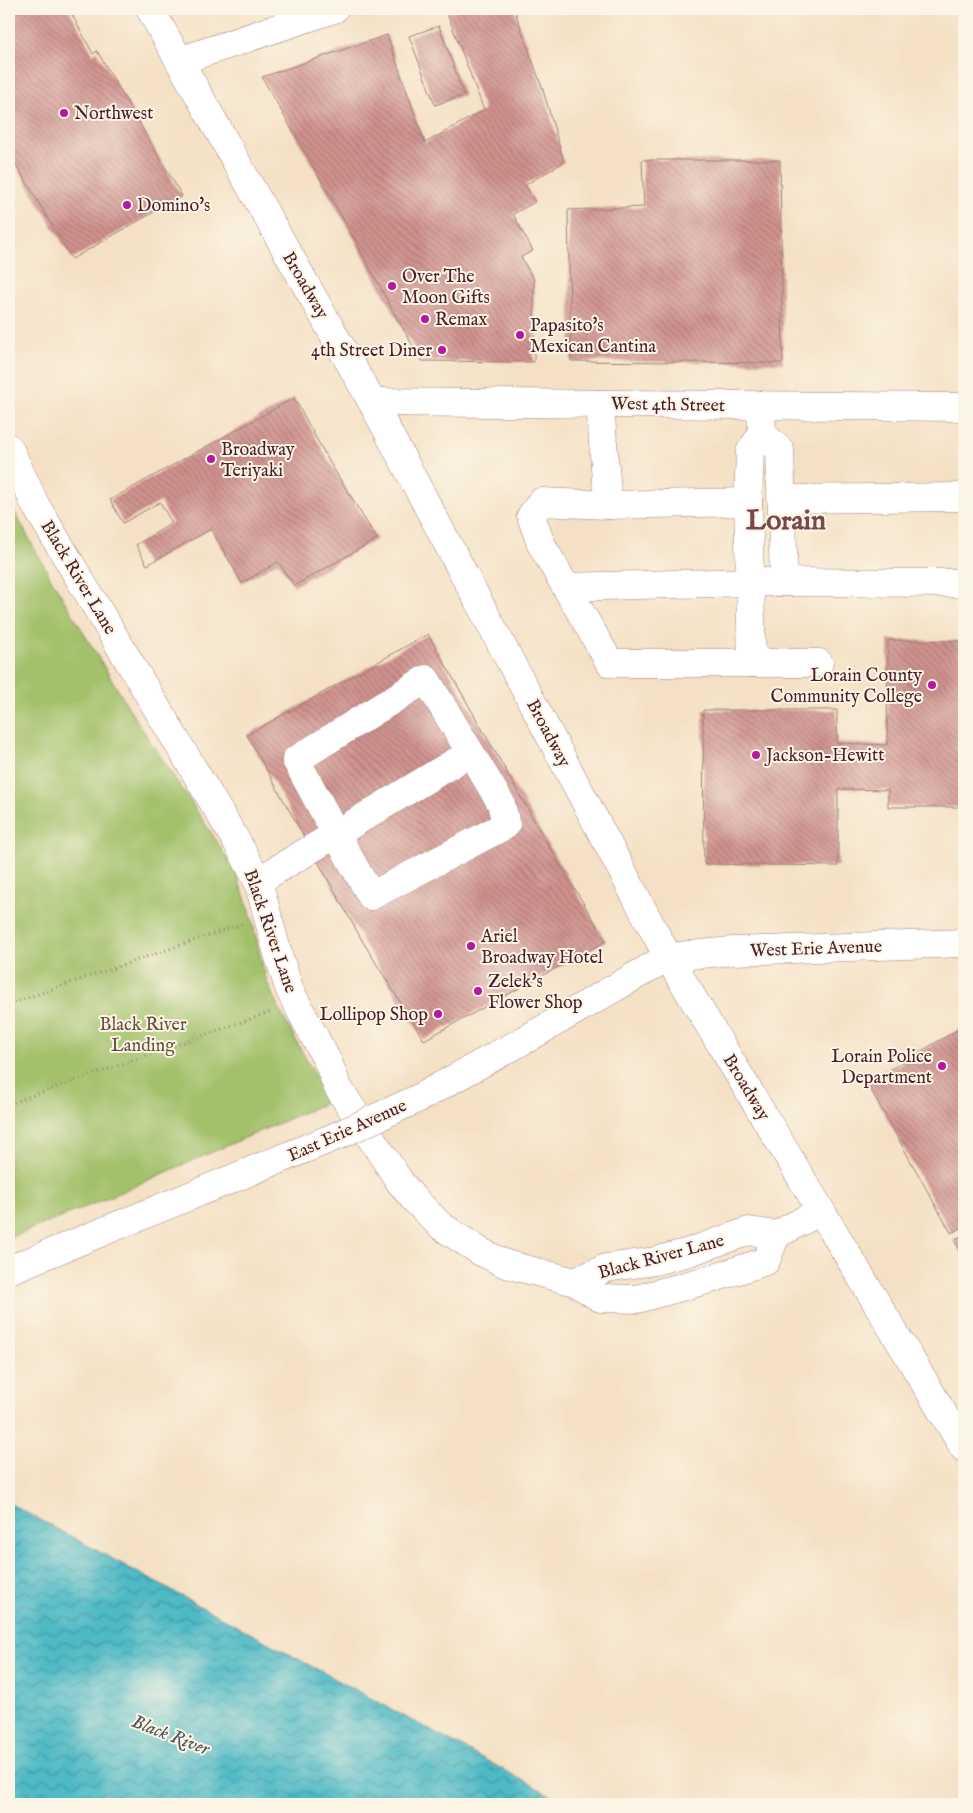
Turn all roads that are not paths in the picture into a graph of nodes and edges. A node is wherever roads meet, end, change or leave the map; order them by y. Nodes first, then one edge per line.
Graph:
1 (150, 9) edge
2 (334, 9) edge
3 (179, 61) junction
4 (372, 402) junction
5 (600, 404) junction
6 (761, 405) junction
7 (964, 407) edge
8 (762, 434) junction
9 (9, 448) edge
10 (964, 498) edge
11 (782, 499) junction
12 (748, 502) junction
13 (608, 505) junction
14 (750, 582) junction
15 (784, 582) junction
16 (964, 582) edge
17 (566, 586) junction
18 (752, 663) junction
19 (819, 663) dead end
20 (455, 762) dead end
21 (336, 834) junction
22 (258, 881) junction
23 (964, 943) edge
24 (668, 957) junction
25 (821, 1210) junction
26 (9, 1270) edge
27 (964, 1448) edge

1 - 3 street, Broadway
2 - 3 street
3 - 4 street, Broadway
4 - 5 street, West 4th Street
4 - 24 street, Broadway
5 - 6 street, West 4th Street
5 - 13 street
6 - 7 street, West 4th Street
6 - 8 street
8 - 11 street
8 - 12 street
9 - 22 street, Black River Lane
10 - 11 street
11 - 15 street
12 - 13 street
12 - 14 street
13 - 17 street
14 - 15 street
14 - 17 street
14 - 18 street
15 - 16 street
17 - 18 street
18 - 19 street
20 - 21 street
21 - 21 street
21 - 22 street
22 - 25 street, Black River Lane
23 - 24 street, West Erie Avenue
24 - 25 street, Broadway
24 - 26 street, East Erie Avenue, bridge
25 - 27 street, Broadway

